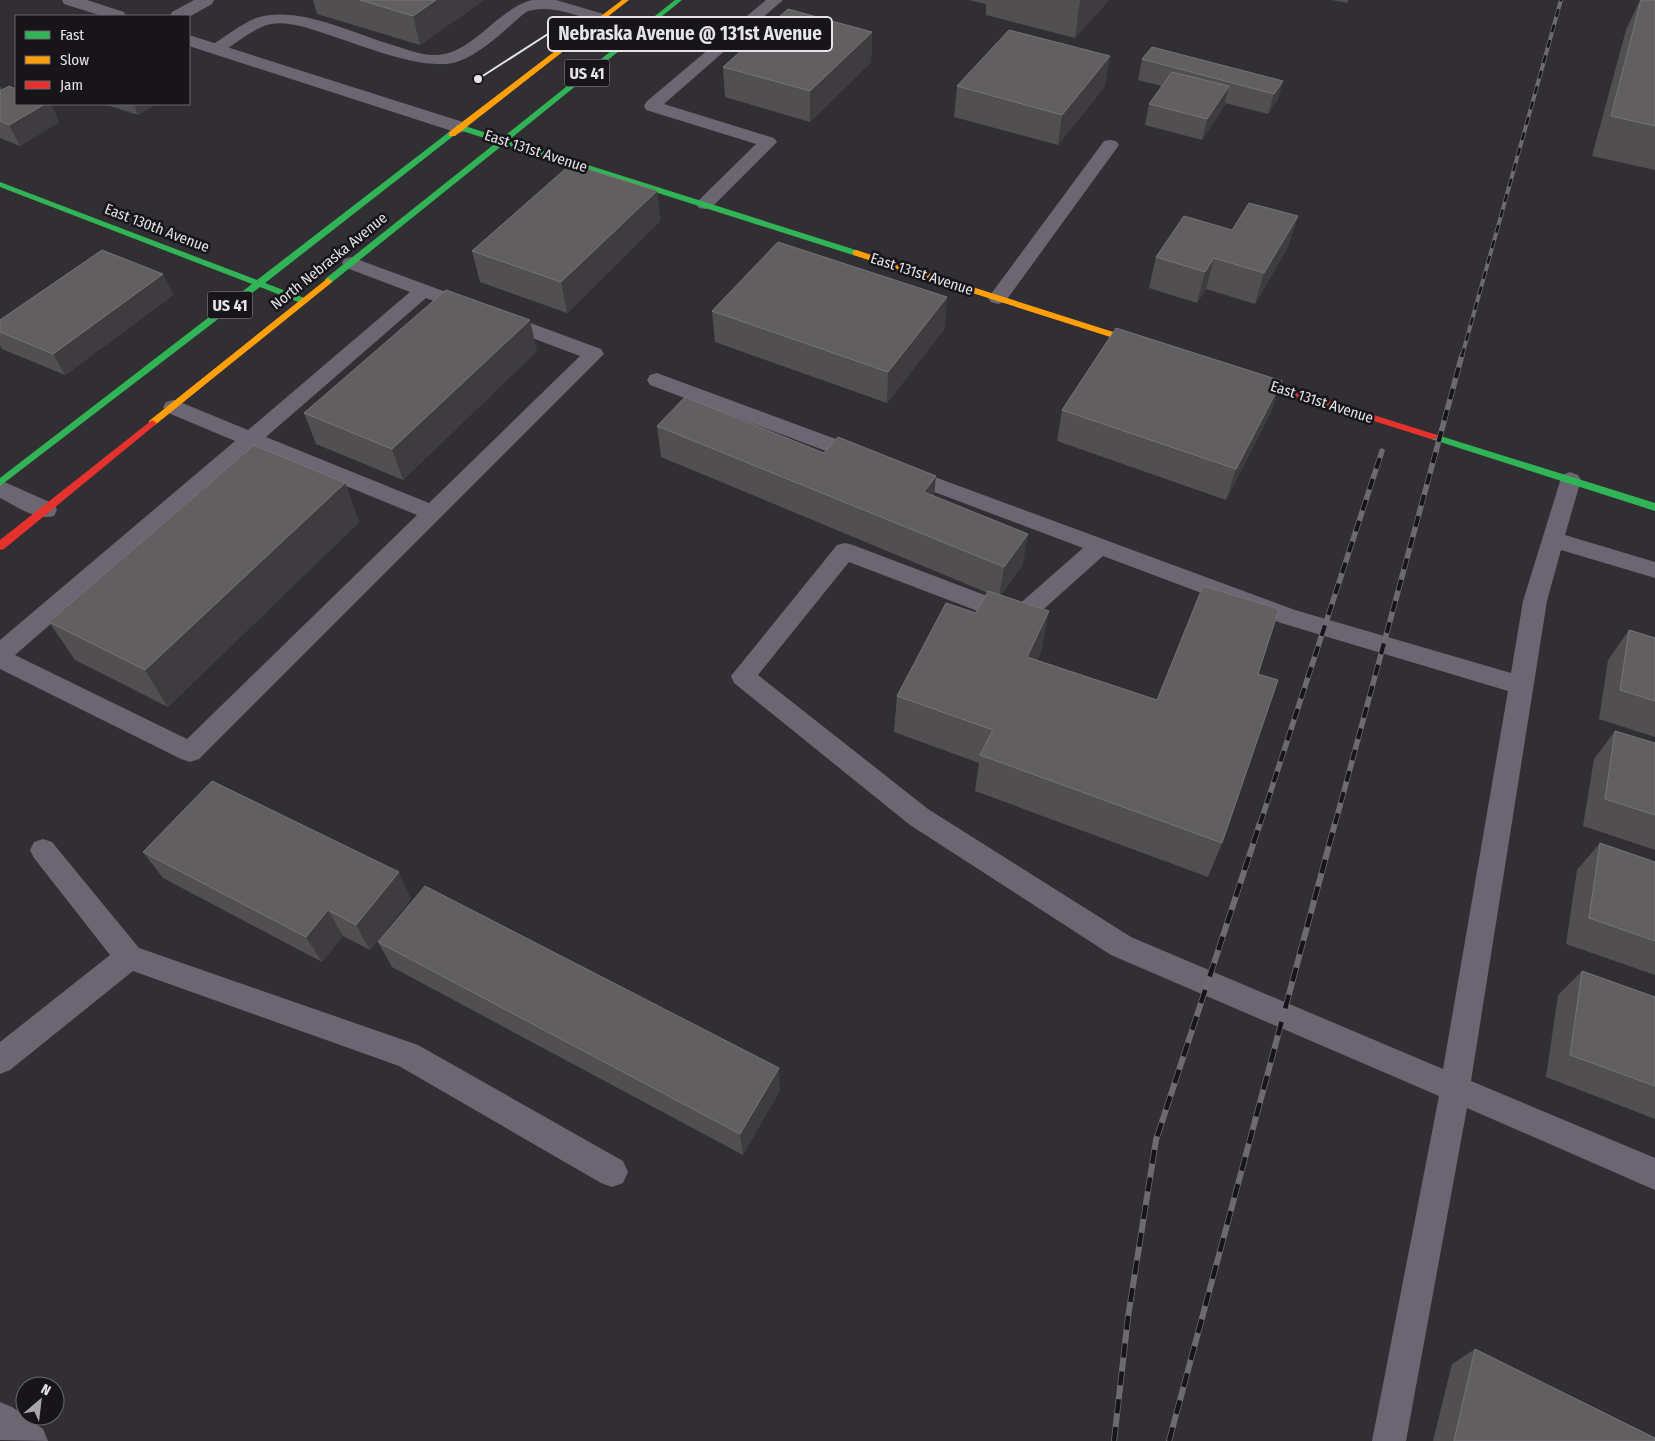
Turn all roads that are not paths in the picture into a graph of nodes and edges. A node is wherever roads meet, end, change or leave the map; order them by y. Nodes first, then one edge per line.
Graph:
1 (70, 0) edge
2 (206, 0) edge
3 (626, 0) edge
4 (679, 0) edge
5 (775, 0) edge
6 (525, 2) edge
7 (285, 6) dead end
8 (115, 15) edge
9 (180, 15) edge
10 (602, 18) junction
11 (260, 22) junction
12 (647, 25) junction
13 (190, 40) edge
14 (719, 46) junction
15 (216, 49) junction
16 (460, 127) junction
17 (502, 140) junction
18 (1110, 145) dead end
19 (0, 184) edge
20 (704, 204) junction
21 (351, 263) junction
22 (258, 284) junction
23 (424, 290) junction
24 (998, 298) junction
25 (304, 301) junction
26 (1159, 350) edge
27 (1235, 374) edge
28 (657, 380) dead end
29 (173, 407) junction
30 (251, 439) junction
31 (1570, 480) junction
32 (0, 483) edge
33 (0, 488) edge
34 (1655, 507) edge
35 (45, 510) junction
36 (432, 513) junction
37 (1553, 538) junction
38 (0, 546) edge
39 (1100, 546) junction
40 (1655, 570) edge
41 (0, 656) edge
42 (1521, 685) junction
43 (43, 850) dead end
44 (129, 957) junction
45 (0, 1060) edge
46 (1455, 1089) junction
47 (612, 1172) dead end
48 (1655, 1174) edge
49 (0, 1419) edge
50 (31, 1441) edge
51 (1389, 1441) edge

1 - 8 street
2 - 9 street
3 - 10 main road, North Nebraska Avenue / US 41
4 - 12 main road, North Nebraska Avenue / US 41
5 - 14 lane
6 - 10 lane
6 - 11 lane
7 - 11 lane
10 - 16 main road, North Nebraska Avenue / US 41
11 - 15 lane
12 - 14 lane
12 - 17 main road, North Nebraska Avenue / US 41
13 - 15 street, East 131st Avenue
14 - 20 lane
15 - 16 street, East 131st Avenue
16 - 17 main road, East 131st Avenue
16 - 22 main road, North Nebraska Avenue / US 41
17 - 20 main road, East 131st Avenue
17 - 21 main road, North Nebraska Avenue / US 41
18 - 24 lane
19 - 22 main road, East 130th Avenue
20 - 24 main road, East 131st Avenue
21 - 23 lane
21 - 25 main road, North Nebraska Avenue / US 41
22 - 25 main road, East 130th Avenue
22 - 32 main road, North Nebraska Avenue / US 41
23 - 30 lane
23 - 36 lane
24 - 26 main road, East 131st Avenue
25 - 29 main road, North Nebraska Avenue / US 41
27 - 31 main road, East 131st Avenue
28 - 39 lane
29 - 30 lane
29 - 35 main road, North Nebraska Avenue / US 41
30 - 36 lane
30 - 41 lane
31 - 34 main road, East 131st Avenue
31 - 37 lane
33 - 35 street
35 - 38 main road, North Nebraska Avenue / US 41
36 - 41 lane
37 - 40 lane
37 - 42 lane
39 - 42 lane
39 - 46 lane
42 - 46 lane
43 - 44 lane
44 - 45 lane
44 - 47 lane
46 - 48 lane
46 - 51 lane
49 - 50 lane

